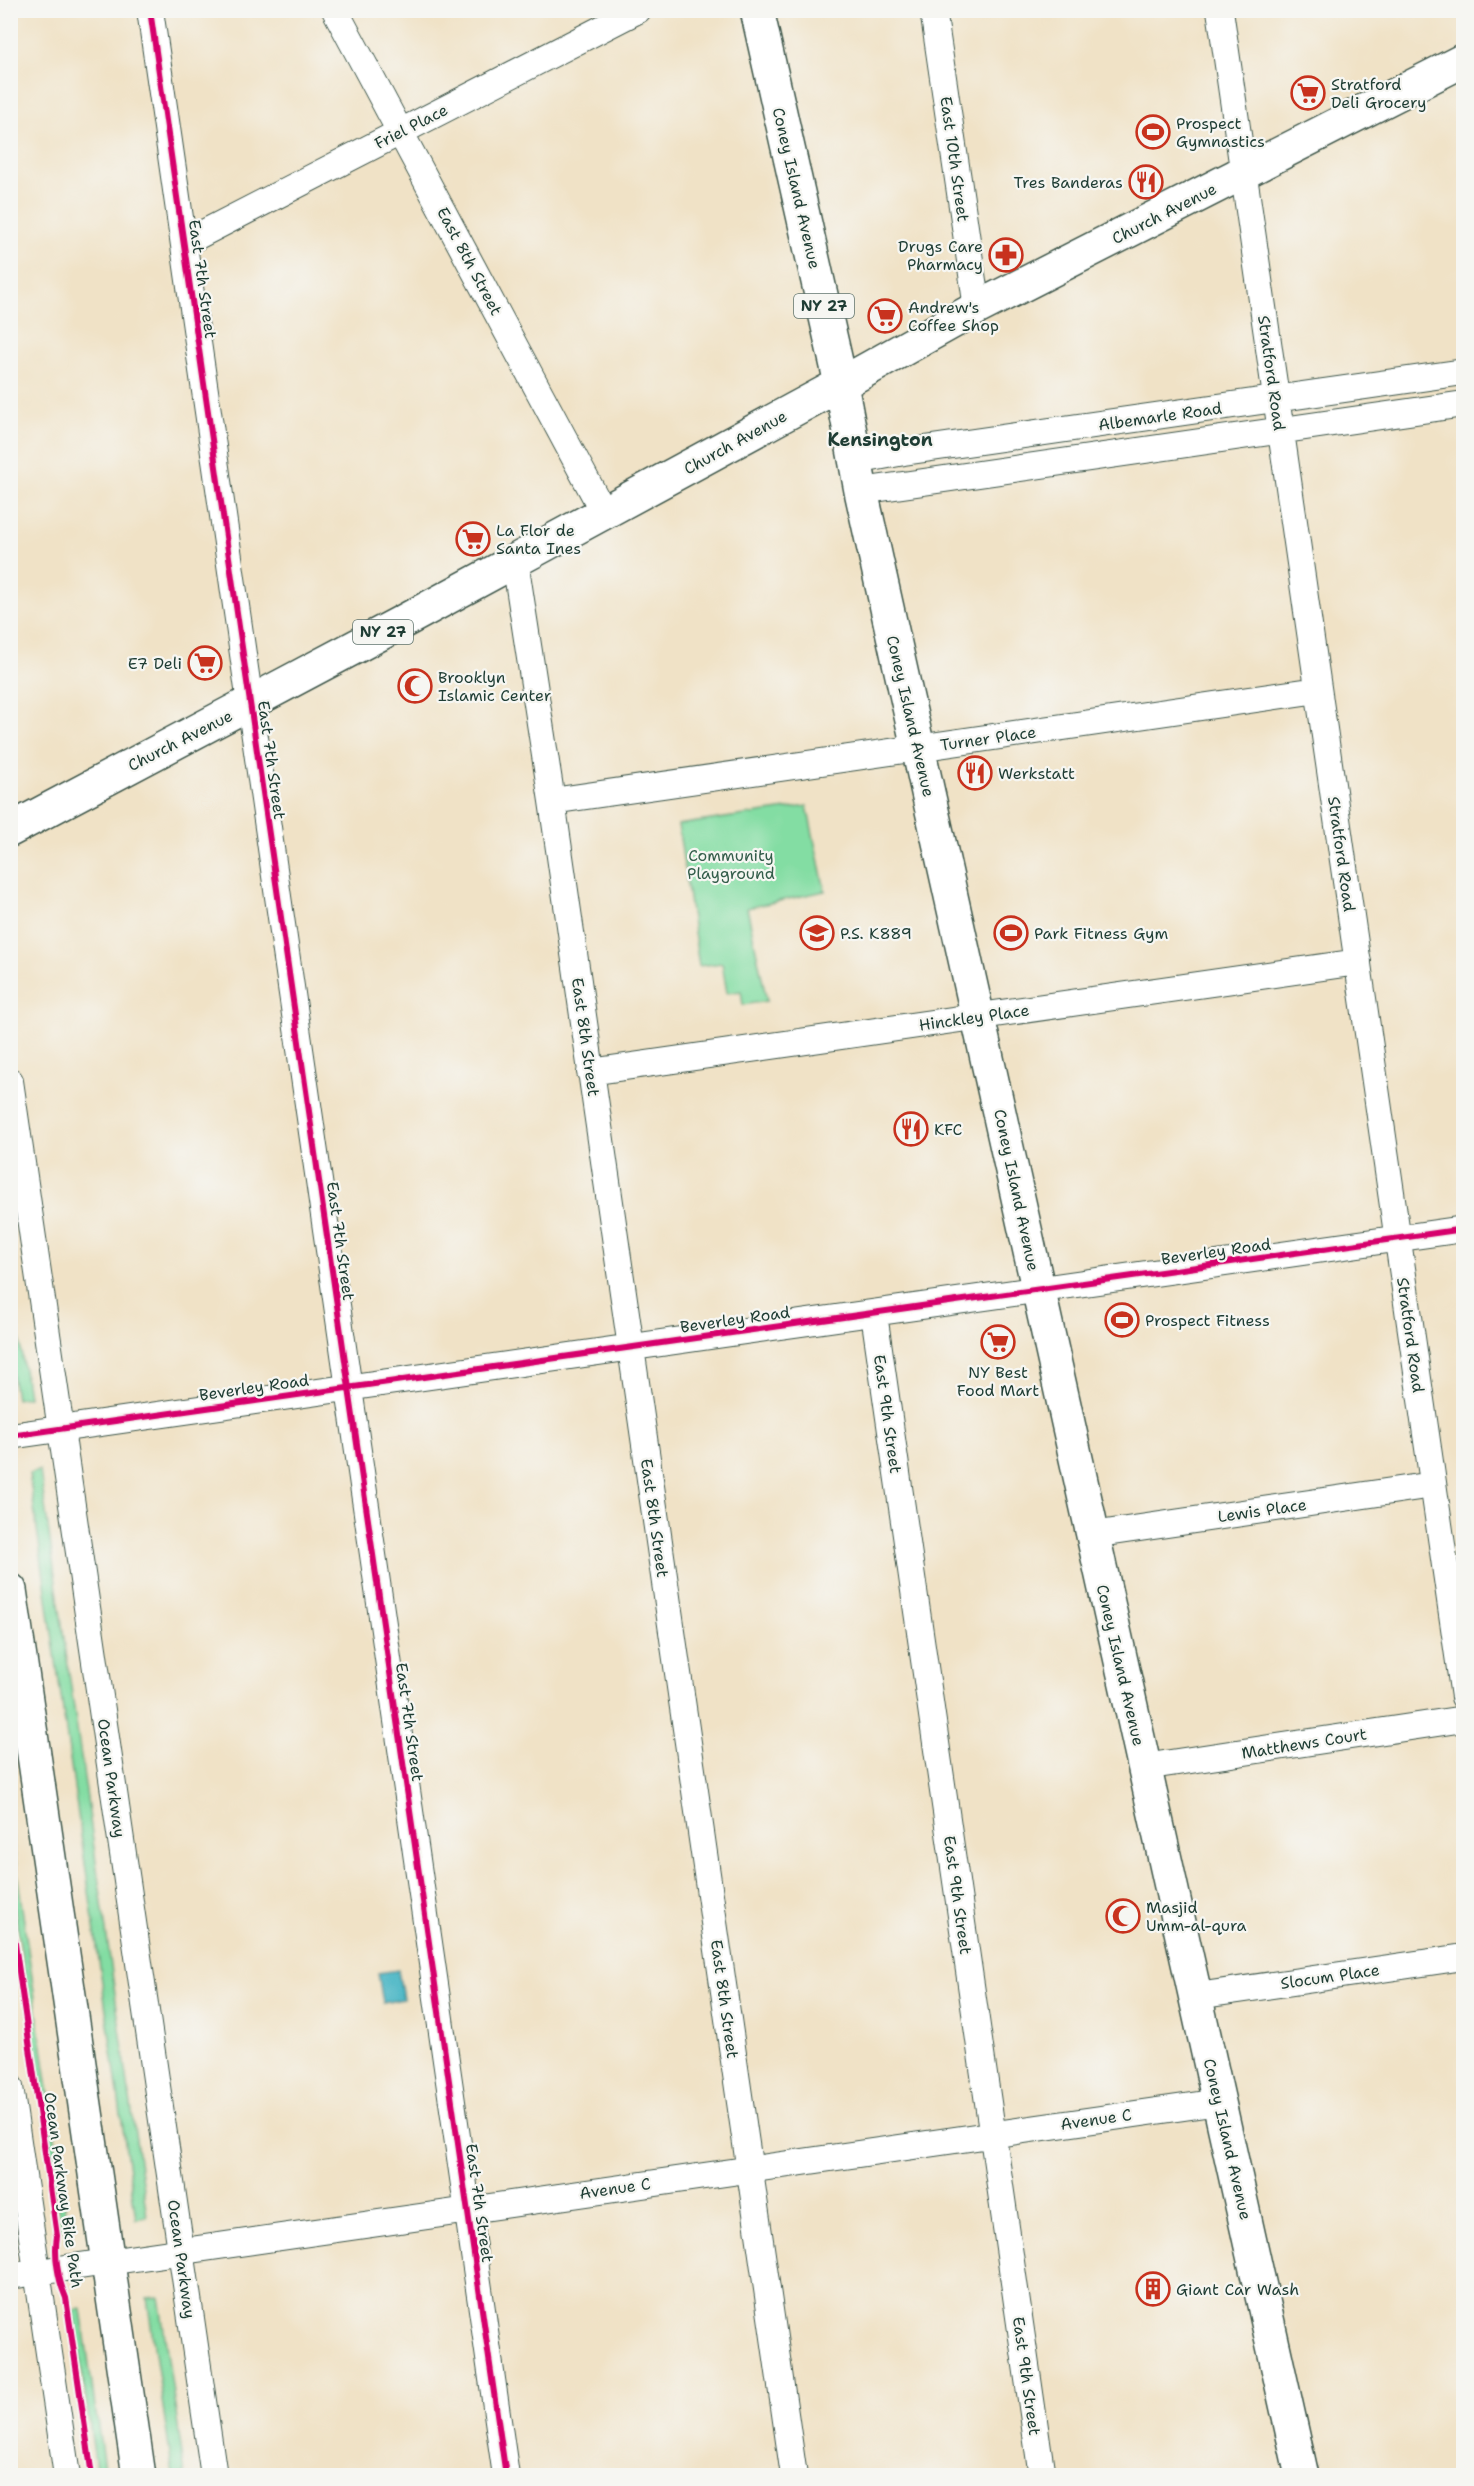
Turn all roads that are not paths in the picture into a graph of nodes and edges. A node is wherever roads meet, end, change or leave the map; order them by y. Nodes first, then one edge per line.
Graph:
1 (150, 10) edge
2 (335, 10) edge
3 (638, 10) edge
4 (757, 10) edge
5 (933, 10) edge
6 (1220, 10) edge
7 (1464, 60) edge
8 (400, 131) junction
9 (1243, 173) junction
10 (184, 243) junction
11 (977, 308) junction
12 (1464, 372) edge
13 (842, 384) junction
14 (1275, 399) junction
15 (1464, 404) edge
16 (1281, 430) junction
17 (913, 451) junction
18 (858, 476) junction
19 (918, 483) junction
20 (604, 513) junction
21 (515, 561) junction
22 (1318, 690) junction
23 (250, 703) junction
24 (919, 749) junction
25 (552, 801) junction
26 (10, 830) edge
27 (1358, 962) junction
28 (978, 1017) junction
29 (590, 1072) junction
30 (10, 1081) edge
31 (1464, 1229) edge
32 (1397, 1238) junction
33 (1039, 1290) junction
34 (874, 1314) junction
35 (630, 1346) junction
36 (349, 1387) junction
37 (61, 1429) junction
38 (10, 1436) edge
39 (1433, 1485) junction
40 (1092, 1535) junction
41 (10, 1590) edge
42 (1464, 1697) edge
43 (1464, 1719) edge
44 (1144, 1767) junction
45 (1464, 1957) edge
46 (1197, 1996) junction
47 (10, 2087) edge
48 (1219, 2102) junction
49 (993, 2134) junction
50 (749, 2169) junction
51 (467, 2210) junction
52 (182, 2251) junction
53 (108, 2262) junction
54 (38, 2272) junction
55 (10, 2276) edge
56 (67, 2475) edge
57 (139, 2475) edge
58 (214, 2475) edge
59 (506, 2475) edge
60 (794, 2475) edge
61 (1042, 2475) edge
62 (1302, 2475) edge

1 - 10 street, East 7th Street
2 - 8 street, East 8th Street
3 - 8 street, Friel Place
4 - 13 main road, Coney Island Avenue / NY 27
5 - 11 street, East 10th Street
6 - 9 street, Stratford Road
7 - 9 main road, Church Avenue
8 - 10 street, Friel Place
8 - 20 street, East 8th Street
9 - 11 main road, Church Avenue
9 - 14 street, Stratford Road
10 - 23 street, East 7th Street
11 - 13 main road, Church Avenue
12 - 14 street, Albemarle Road
13 - 18 main road, Coney Island Avenue
13 - 20 main road, Church Avenue / NY 27
14 - 16 street, Stratford Road
14 - 17 street, Albemarle Road
15 - 16 street, Albemarle Road
16 - 19 street, Albemarle Road
16 - 22 street, Stratford Road
17 - 18 street, Albemarle Road
17 - 19 street
18 - 19 street, Albemarle Road
18 - 24 main road, Coney Island Avenue
20 - 21 main road, Church Avenue / NY 27
21 - 23 main road, Church Avenue / NY 27
21 - 25 street, East 8th Street
22 - 24 street, Turner Place
22 - 27 street, Stratford Road
23 - 26 main road, Church Avenue / NY 27
23 - 36 street, East 7th Street
24 - 25 street, Turner Place
24 - 28 main road, Coney Island Avenue
25 - 29 street, East 8th Street
27 - 28 street, Hinckley Place
27 - 32 street, Stratford Road
28 - 29 street, Hinckley Place
28 - 33 main road, Coney Island Avenue
29 - 35 street, East 8th Street
30 - 37 street, Ocean Parkway
31 - 32 street, Beverley Road
32 - 33 street, Beverley Road
32 - 39 street, Stratford Road
33 - 34 street, Beverley Road
33 - 40 main road, Coney Island Avenue
34 - 35 street, Beverley Road
34 - 49 street, East 9th Street
35 - 36 street, Beverley Road
35 - 50 street, East 8th Street
36 - 37 street, Beverley Road
36 - 51 street, East 7th Street
37 - 38 street, Beverley Road
37 - 52 street, Ocean Parkway
39 - 40 street, Lewis Place
39 - 42 street, Stratford Road
40 - 44 main road, Coney Island Avenue
41 - 53 main road
43 - 44 street, Matthews Court
44 - 46 main road, Coney Island Avenue
45 - 46 street, Slocum Place
46 - 48 main road, Coney Island Avenue
47 - 54 street
48 - 49 street, Avenue C
48 - 62 main road, Coney Island Avenue
49 - 50 street, Avenue C
49 - 61 street, East 9th Street
50 - 51 street, Avenue C
50 - 60 street, East 8th Street
51 - 52 street, Avenue C
51 - 59 street, East 7th Street
52 - 53 street, Avenue C
52 - 58 street, Ocean Parkway
53 - 54 street, Avenue C
53 - 57 main road
54 - 55 street, Avenue C
54 - 56 street

